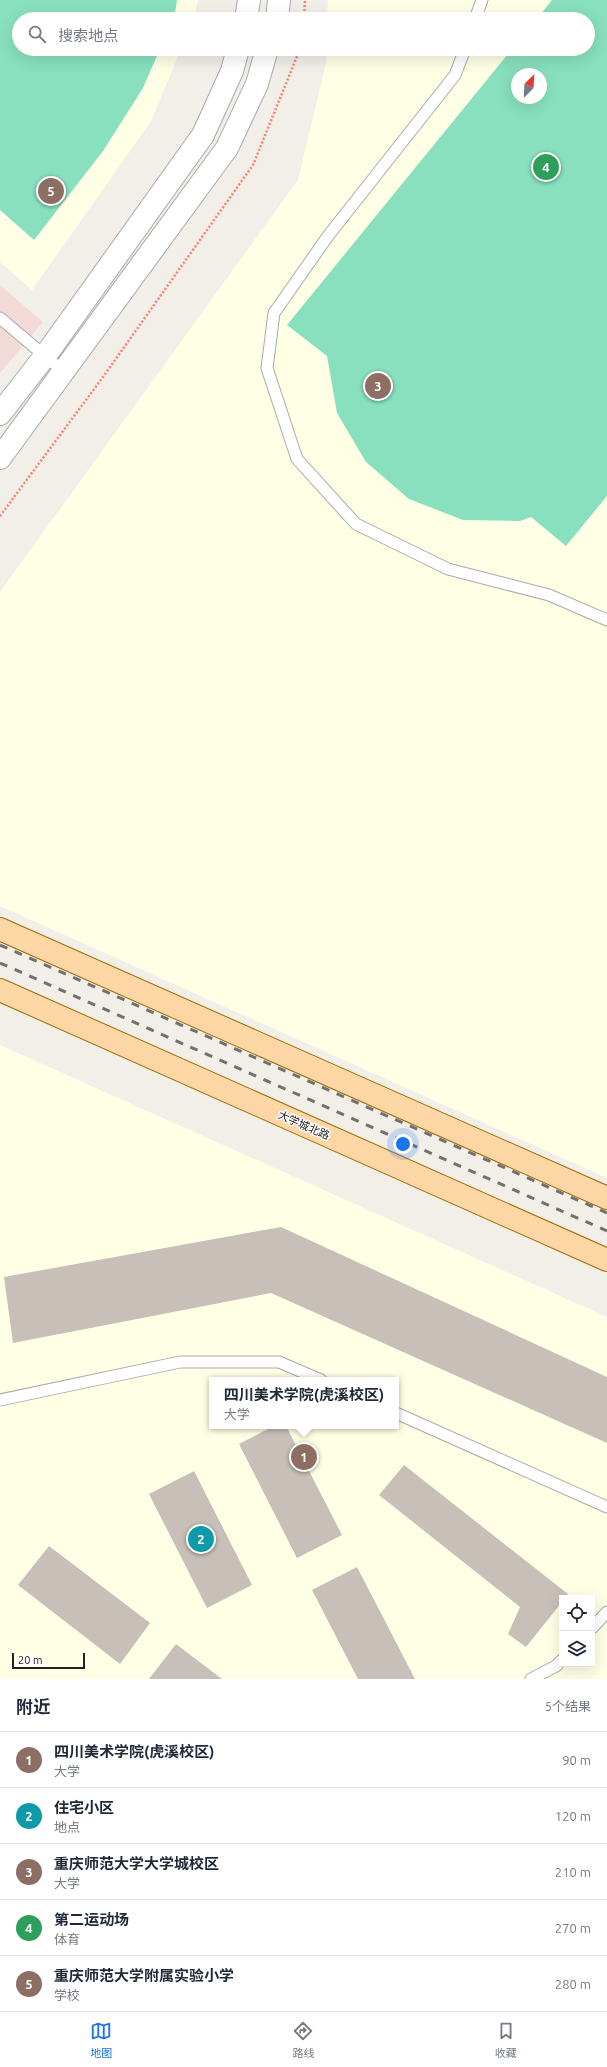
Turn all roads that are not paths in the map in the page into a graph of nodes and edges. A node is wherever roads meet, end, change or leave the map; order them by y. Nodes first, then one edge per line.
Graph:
1 (249, 0) edge
2 (278, 0) edge
3 (482, 0) edge
4 (247, 12) edge
5 (277, 12) edge
6 (478, 12) edge
7 (236, 56) edge
8 (265, 56) edge
9 (462, 56) edge
10 (0, 318) edge
11 (45, 356) junction
12 (64, 372) junction
13 (0, 414) edge
14 (0, 458) edge
15 (607, 620) edge
16 (0, 929) edge
17 (0, 990) edge
18 (607, 1198) edge
19 (607, 1260) edge
20 (314, 1377) edge
21 (0, 1400) edge
22 (399, 1415) edge
23 (607, 1507) edge
24 (607, 1612) edge
25 (595, 1625) edge
26 (559, 1663) edge
27 (531, 1679) edge

1 - 4 street
2 - 5 street
3 - 6 lane
7 - 11 street
8 - 12 street
9 - 15 lane
10 - 11 lane
11 - 12 lane
11 - 13 street
12 - 14 street
16 - 18 main road
17 - 19 main road, 大学城北路
20 - 21 lane
22 - 23 lane
24 - 25 lane
26 - 27 lane

